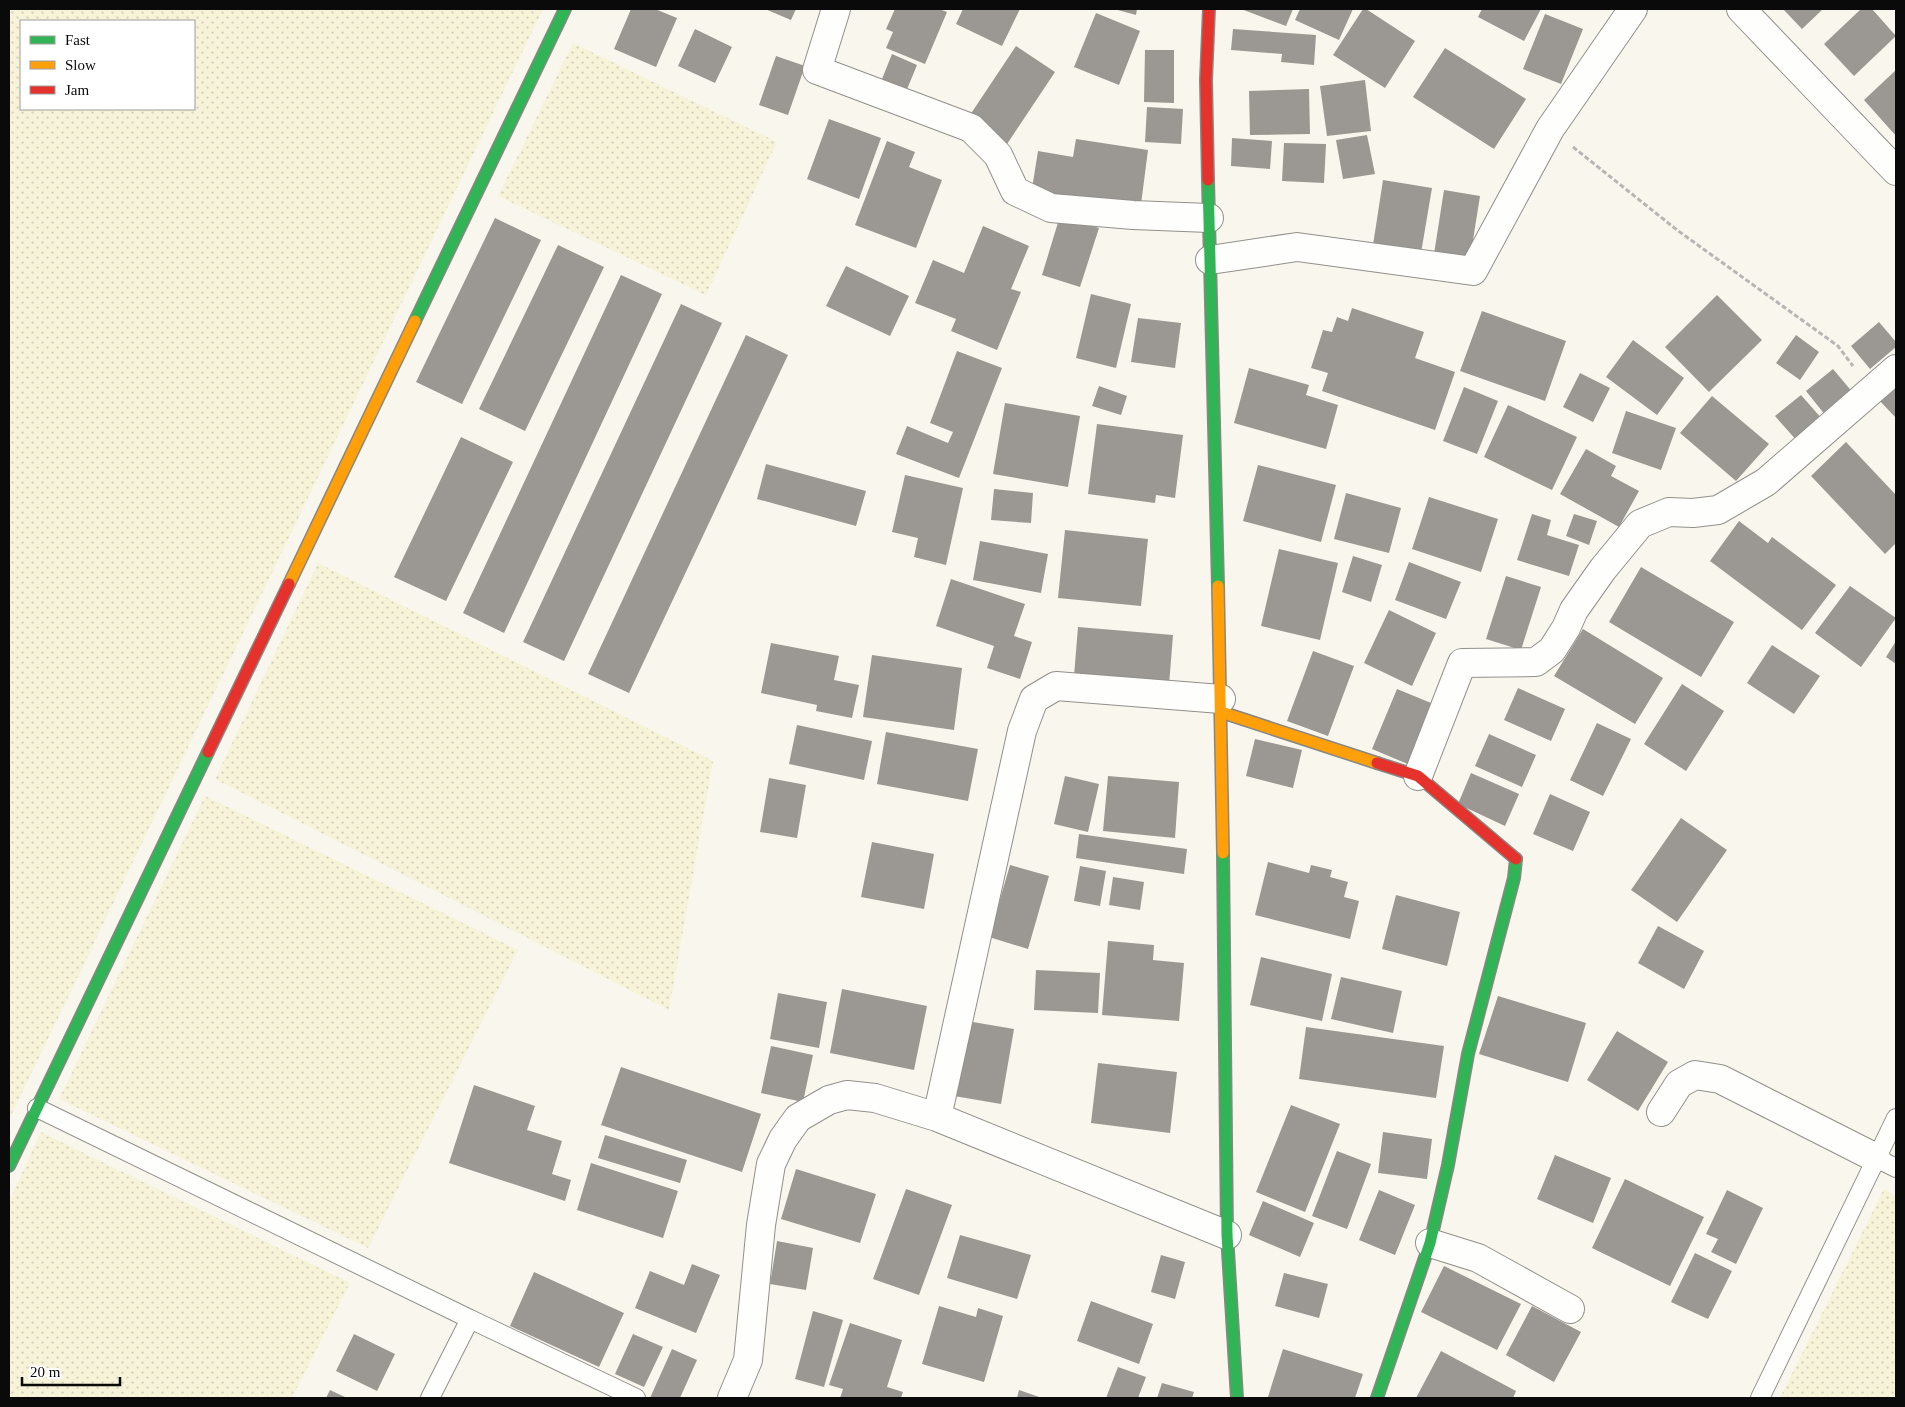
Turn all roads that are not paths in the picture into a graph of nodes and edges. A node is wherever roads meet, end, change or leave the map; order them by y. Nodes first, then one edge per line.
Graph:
1 (565, 9) edge
2 (836, 9) edge
3 (1209, 9) edge
4 (1632, 9) edge
5 (1741, 9) edge
6 (1896, 171) edge
7 (1209, 218) junction
8 (1210, 260) junction
9 (1896, 368) edge
10 (1221, 706) junction
11 (1418, 776) junction
12 (37, 1108) junction
13 (1661, 1112) dead end
14 (937, 1117) junction
15 (1896, 1118) edge
16 (1886, 1163) edge
17 (9, 1166) edge
18 (1227, 1235) junction
19 (1430, 1243) junction
20 (1570, 1309) dead end
21 (470, 1319) junction
22 (430, 1398) edge
23 (636, 1398) edge
24 (732, 1398) edge
25 (1237, 1398) edge
26 (1377, 1398) edge
27 (1760, 1398) edge

1 - 12 street
2 - 7 street
3 - 7 street
4 - 8 street
5 - 6 street
7 - 8 street
8 - 10 street
9 - 11 street
10 - 11 street
10 - 14 street
10 - 18 street
11 - 19 street
12 - 17 street
12 - 21 lane
13 - 16 street
14 - 18 street
14 - 24 street
15 - 16 lane
16 - 27 lane
18 - 25 street
19 - 20 street
19 - 26 street
21 - 22 lane
21 - 23 lane

